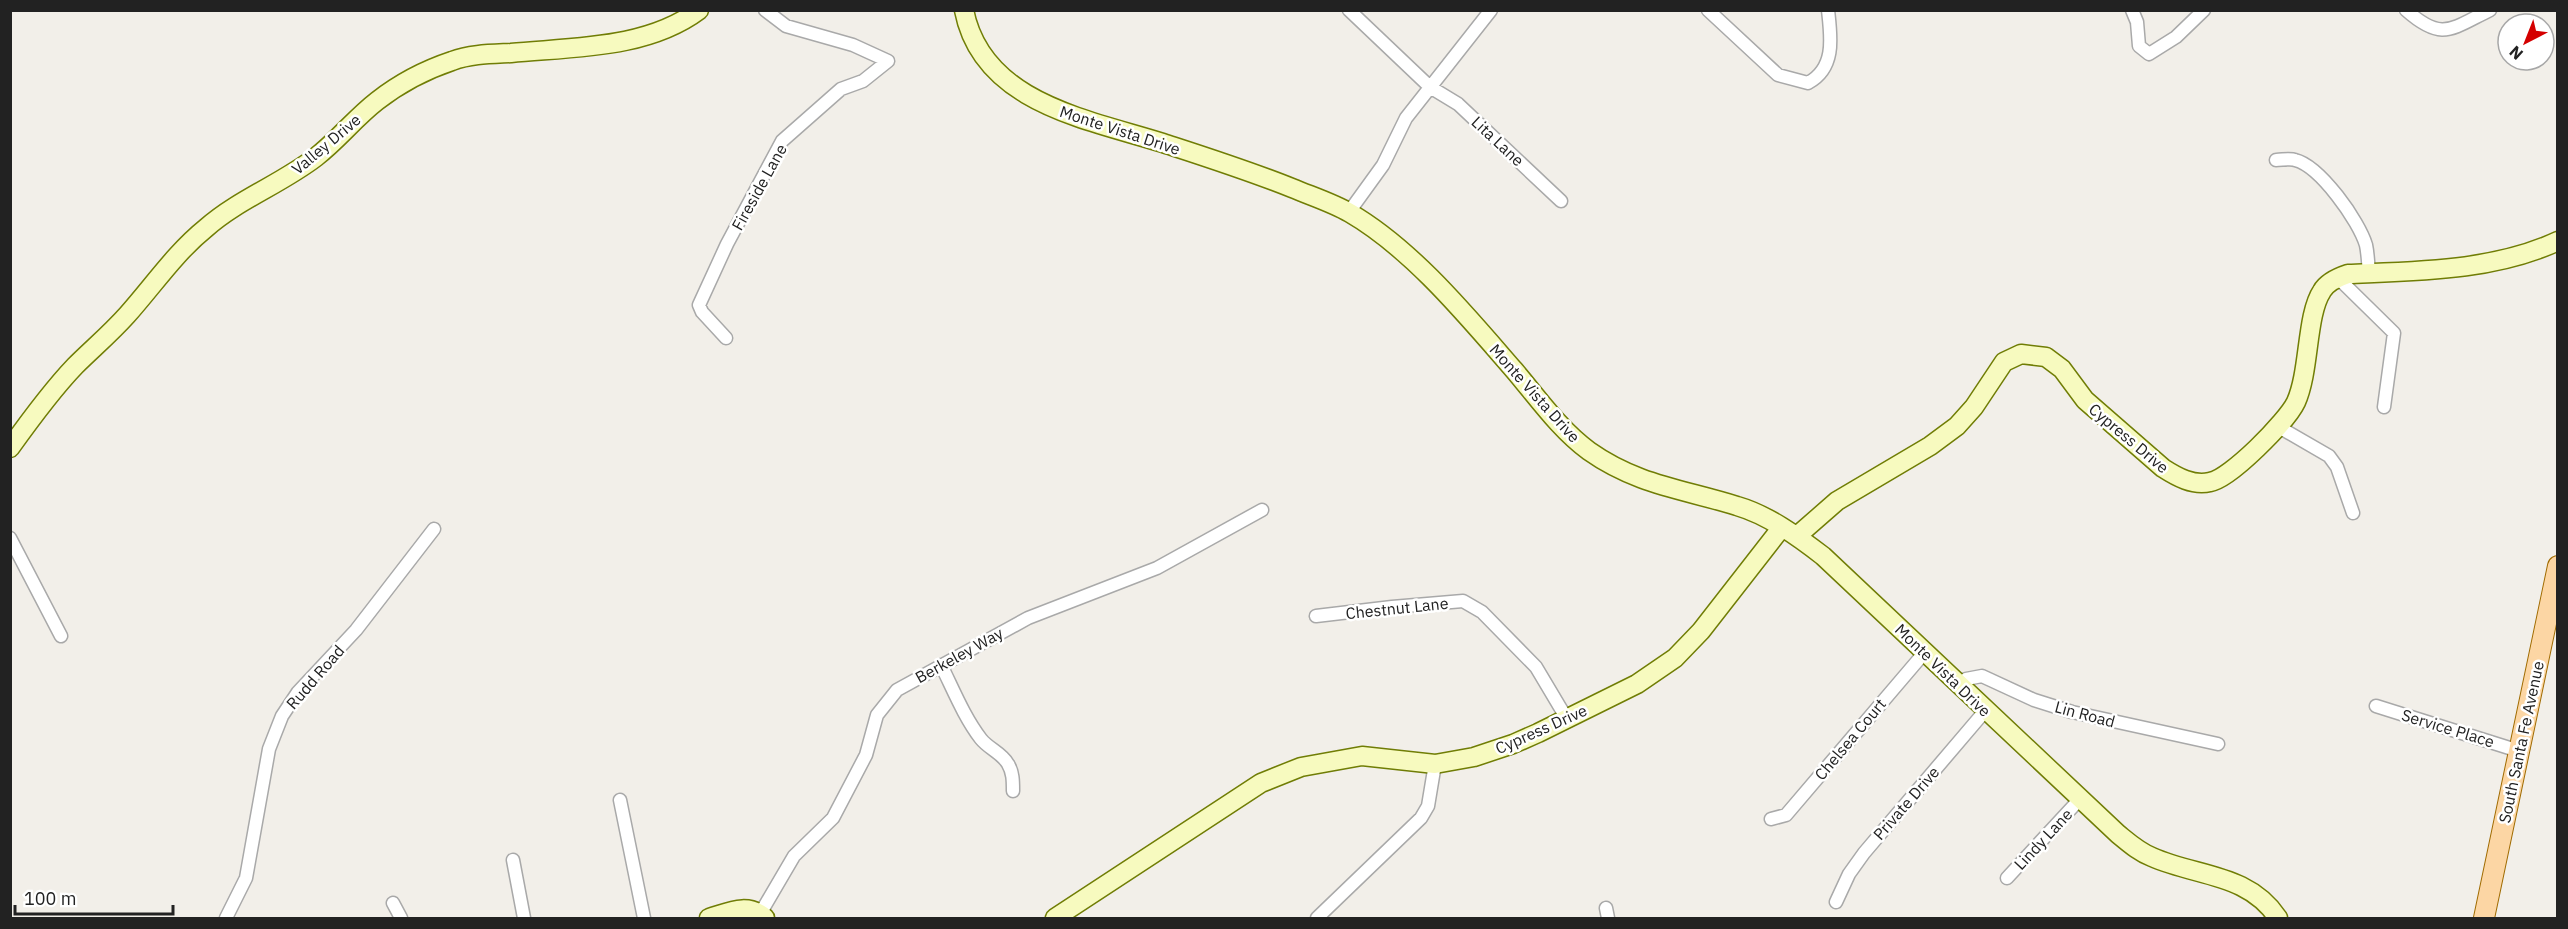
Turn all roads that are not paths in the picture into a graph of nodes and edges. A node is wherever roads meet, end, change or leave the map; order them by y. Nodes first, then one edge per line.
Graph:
1 (699, 10) edge
2 (765, 10) edge
3 (964, 10) edge
4 (1349, 10) edge
5 (1491, 10) edge
6 (1708, 10) edge
7 (1828, 10) edge
8 (2132, 10) edge
9 (2204, 10) edge
10 (2406, 10) edge
11 (2490, 10) edge
12 (1431, 87) junction
13 (2276, 160) dead end
14 (1561, 201) dead end
15 (1349, 212) junction
16 (2558, 241) edge
17 (2369, 273) junction
18 (2338, 278) junction
19 (726, 338) dead end
20 (2384, 407) dead end
21 (2277, 426) junction
22 (10, 448) edge
23 (1262, 510) dead end
24 (2354, 513) dead end
25 (434, 529) dead end
26 (1790, 532) junction
27 (10, 538) edge
28 (2558, 566) edge
29 (1316, 616) dead end
30 (61, 636) dead end
31 (1925, 652) junction
32 (940, 665) junction
33 (1959, 685) junction
34 (2376, 706) dead end
35 (1985, 711) junction
36 (1567, 719) junction
37 (2218, 744) dead end
38 (2519, 751) junction
39 (1435, 764) junction
40 (1013, 791) dead end
41 (620, 800) dead end
42 (2079, 800) junction
43 (1771, 819) dead end
44 (513, 860) dead end
45 (2007, 878) dead end
46 (1836, 902) dead end
47 (393, 903) dead end
48 (763, 916) edge
49 (226, 918) edge
50 (400, 918) edge
51 (524, 918) edge
52 (644, 918) edge
53 (710, 918) edge
54 (1055, 918) edge
55 (1317, 918) edge
56 (2278, 918) edge
57 (2484, 918) edge

1 - 22 main road, Valley Drive
2 - 19 street, Fireside Lane
3 - 15 main road, Monte Vista Drive
4 - 12 street, Lita Lane
5 - 12 street
6 - 7 street
8 - 9 street
10 - 11 street
12 - 14 street, Lita Lane
12 - 15 street
13 - 17 street
15 - 26 main road, Monte Vista Drive
16 - 17 main road
17 - 18 main road
18 - 20 street
18 - 21 main road, Cypress Drive
21 - 24 street
21 - 26 main road, Cypress Drive
23 - 32 street, Berkeley Way
25 - 49 street, Rudd Road
26 - 31 main road, Monte Vista Drive
26 - 36 main road, Cypress Drive
27 - 30 street
28 - 38 main road, South Santa Fe Avenue
29 - 36 street, Chestnut Lane
31 - 33 main road, Monte Vista Drive
31 - 43 street, Chelsea Court
32 - 40 street
32 - 48 street, Berkeley Way
33 - 35 main road, Monte Vista Drive
33 - 37 street, Lin Road
34 - 38 street, Service Place
35 - 42 main road, Monte Vista Drive
35 - 46 street, Private Drive
36 - 39 main road, Cypress Drive
38 - 57 main road, South Santa Fe Avenue
39 - 54 main road, Cypress Drive
39 - 55 street
41 - 52 street
42 - 45 street, Lindy Lane
42 - 56 main road, Monte Vista Drive
44 - 51 street
47 - 50 street
48 - 53 main road

